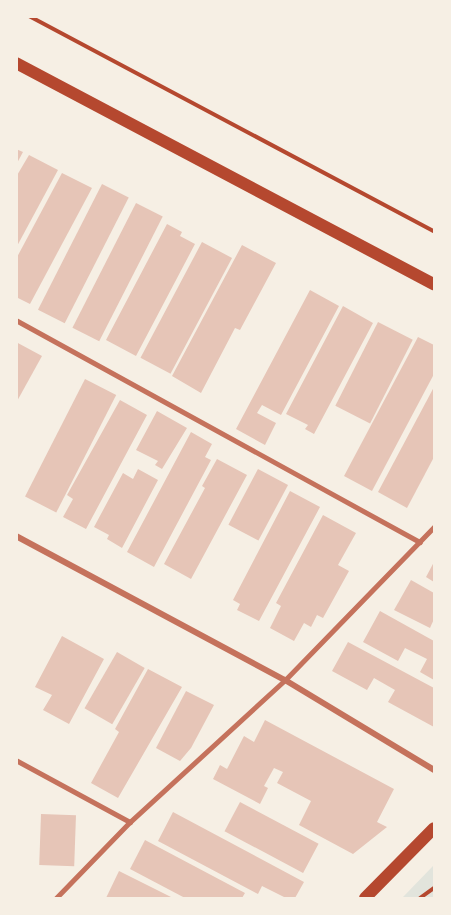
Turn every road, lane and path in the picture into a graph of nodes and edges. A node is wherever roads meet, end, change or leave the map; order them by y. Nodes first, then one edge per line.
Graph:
1 (29, 16) edge
2 (16, 63) edge
3 (435, 231) edge
4 (435, 284) edge
5 (16, 320) edge
6 (435, 527) edge
7 (16, 536) edge
8 (420, 542) junction
9 (285, 680) junction
10 (16, 760) edge
11 (435, 770) edge
12 (130, 822) junction
13 (435, 828) edge
14 (435, 888) edge
15 (56, 898) edge
16 (365, 898) edge
17 (420, 898) edge

1 - 3 path
2 - 4 main road
5 - 8 lane
6 - 8 lane
7 - 9 street
8 - 9 lane
9 - 11 street
9 - 12 lane
10 - 12 lane
12 - 15 lane
13 - 16 main road
14 - 17 path

